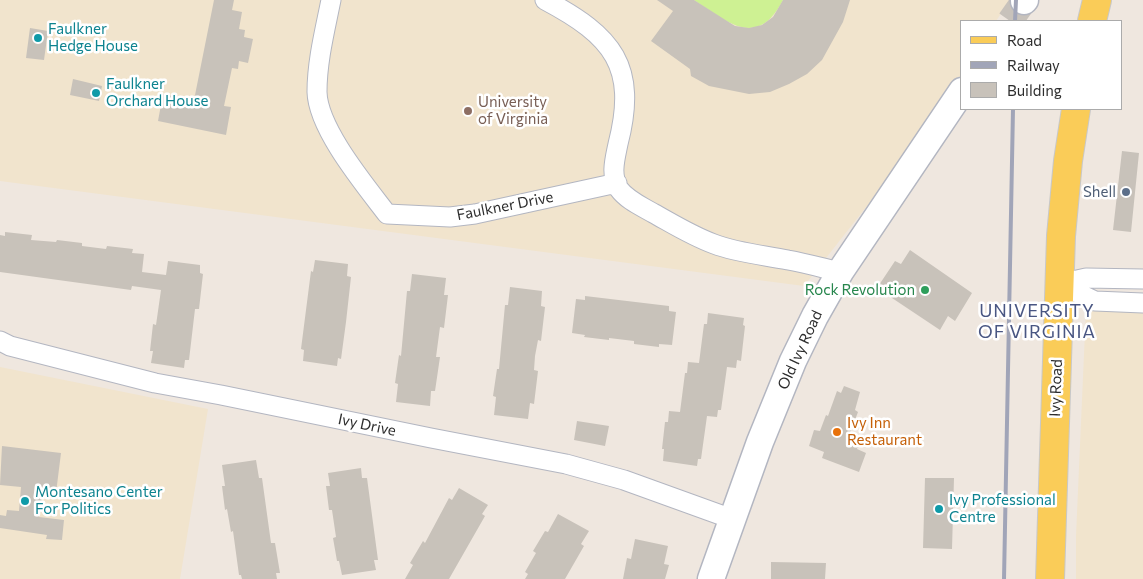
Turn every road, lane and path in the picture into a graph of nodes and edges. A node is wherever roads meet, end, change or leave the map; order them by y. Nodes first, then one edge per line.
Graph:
1 (331, 0) edge
2 (544, 0) edge
3 (1097, 0) edge
4 (1092, 20) edge
5 (960, 94) edge
6 (1076, 110) edge
7 (616, 183) junction
8 (840, 272) junction
9 (1143, 279) edge
10 (1059, 284) junction
11 (1143, 303) edge
12 (0, 341) edge
13 (732, 519) junction
14 (711, 579) edge
15 (1050, 579) edge

1 - 7 street, Faulkner Drive
2 - 7 street
3 - 4 main road
5 - 8 street, Old Ivy Road
6 - 10 main road, Ivy Road
7 - 8 street
8 - 13 street, Old Ivy Road
9 - 10 street
10 - 11 street
10 - 15 main road, Ivy Road
12 - 13 street, Ivy Drive
13 - 14 street, Old Ivy Road

